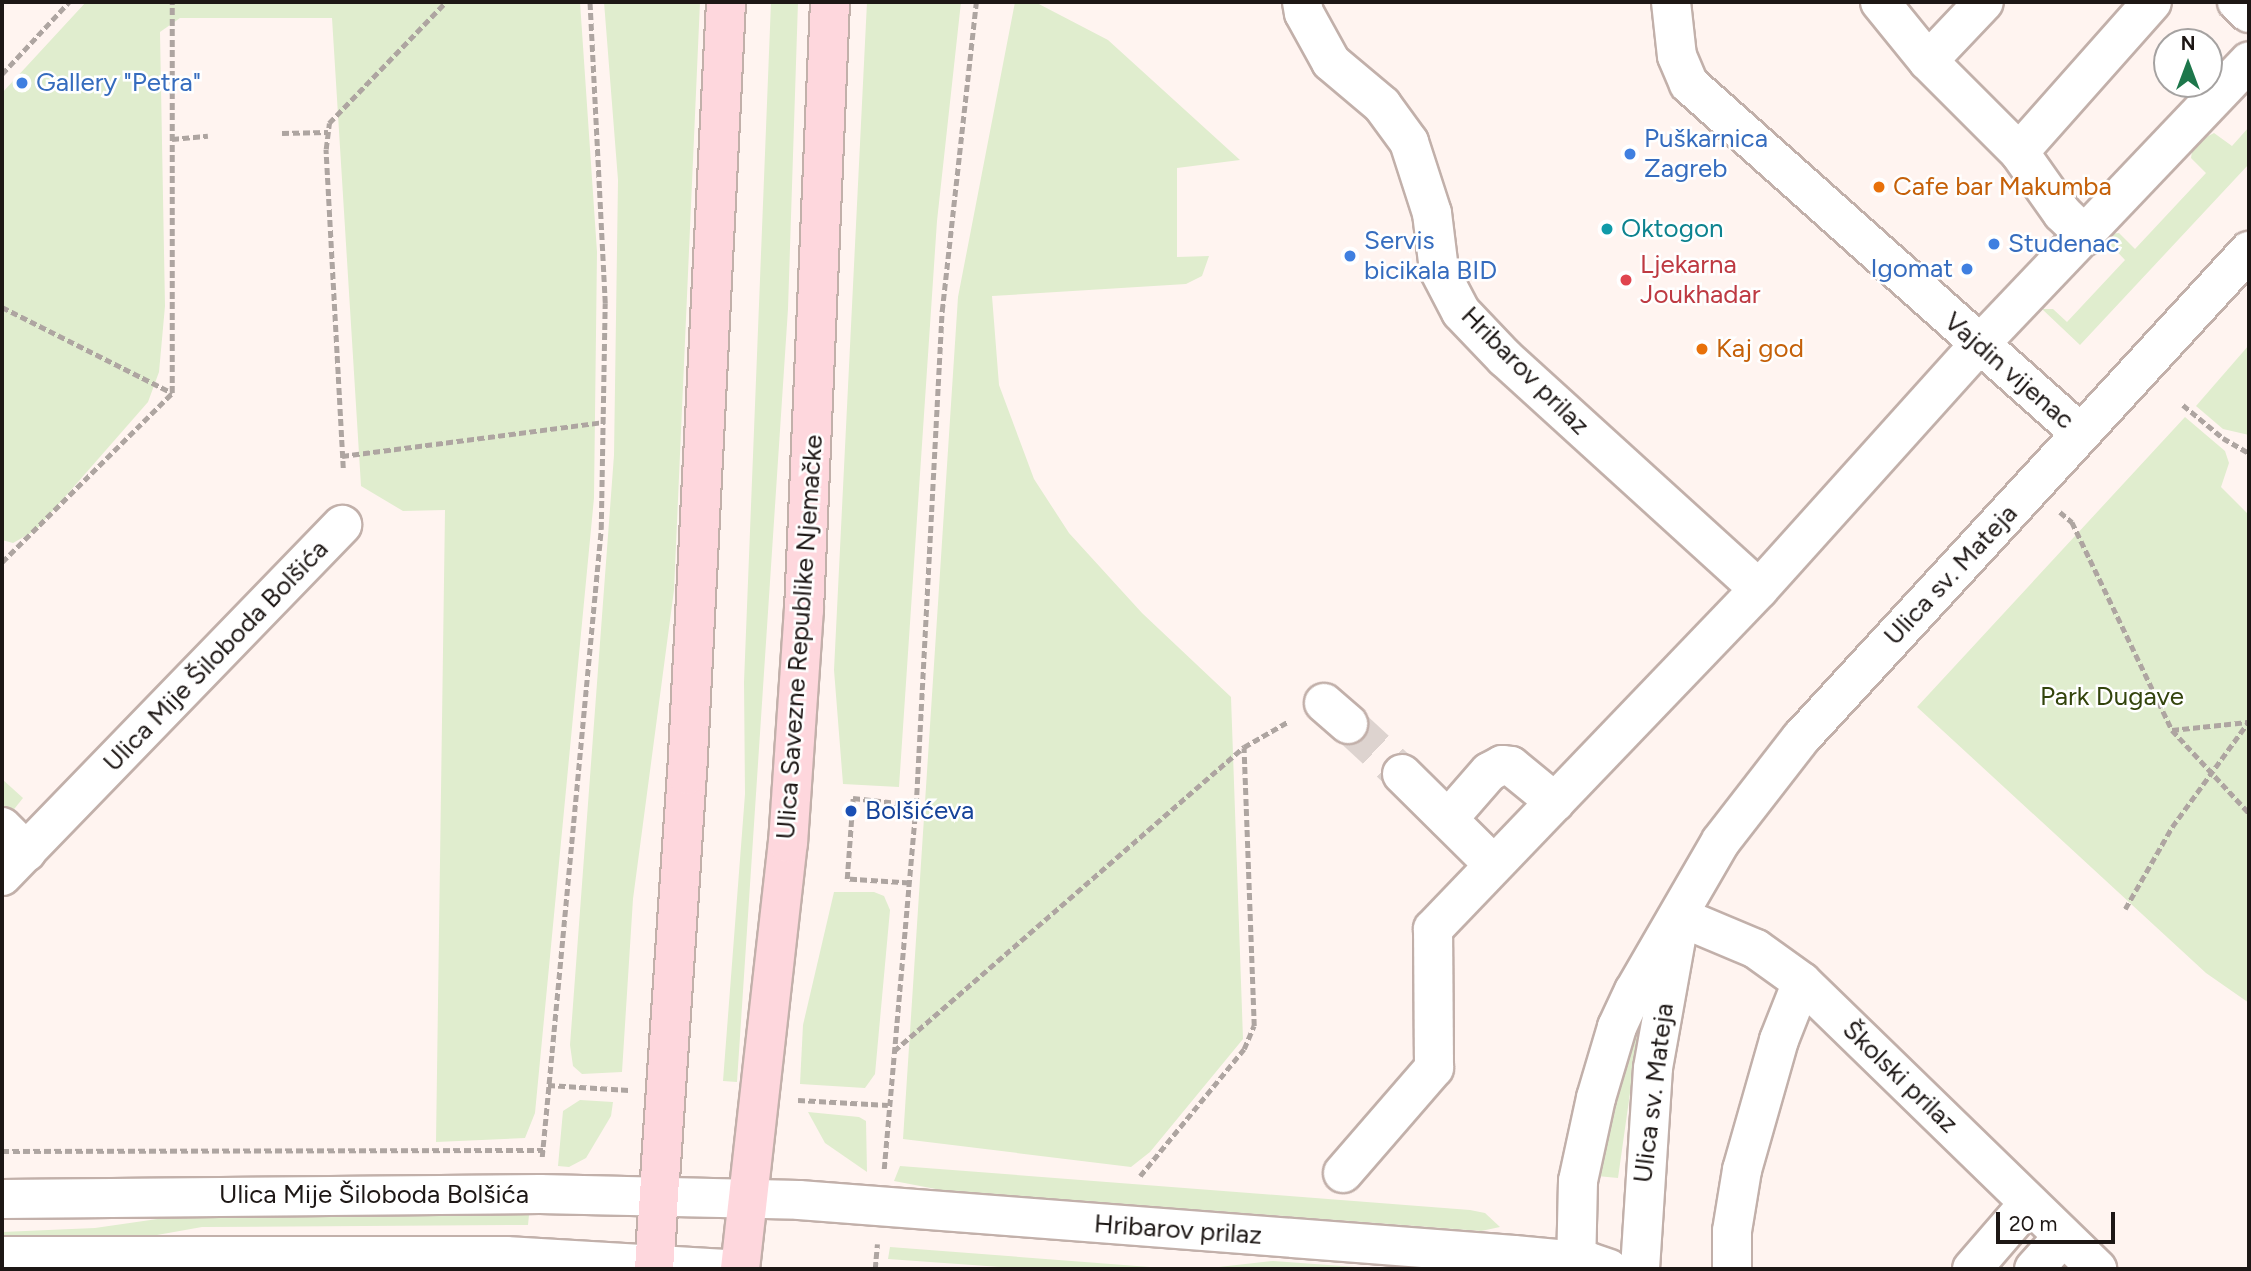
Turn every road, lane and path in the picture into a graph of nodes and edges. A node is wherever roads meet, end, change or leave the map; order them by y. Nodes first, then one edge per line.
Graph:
1 (69, 2) edge
2 (172, 2) edge
3 (446, 2) edge
4 (590, 2) edge
5 (726, 2) edge
6 (830, 2) edge
7 (976, 2) edge
8 (1302, 2) edge
9 (1671, 2) edge
10 (1880, 2) edge
11 (1984, 2) edge
12 (2152, 2) edge
13 (2237, 2) edge
14 (2249, 13) edge
15 (1928, 61) junction
16 (2249, 61) edge
17 (2, 74) edge
18 (328, 132) junction
19 (282, 133) dead end
20 (208, 136) dead end
21 (172, 139) junction
22 (2019, 152) junction
23 (2086, 236) junction
24 (2249, 251) edge
25 (2, 307) edge
26 (1978, 346) junction
27 (172, 393) junction
28 (2183, 405) dead end
29 (606, 422) junction
30 (2080, 433) junction
31 (2249, 453) edge
32 (342, 456) junction
33 (343, 468) dead end
34 (2072, 522) dead end
35 (342, 525) dead end
36 (2, 564) edge
37 (1759, 590) junction
38 (1323, 713) dead end
39 (2249, 722) edge
40 (2172, 730) junction
41 (1244, 747) junction
42 (2209, 772) junction
43 (1402, 774) tunnel mouth
44 (1555, 802) junction
45 (916, 805) junction
46 (2249, 813) edge
47 (1448, 819) junction
48 (10, 852) edge
49 (1494, 865) junction
50 (909, 883) junction
51 (2126, 909) dead end
52 (1679, 917) junction
53 (1802, 982) junction
54 (893, 1051) junction
55 (543, 1150) junction
56 (2, 1151) edge
57 (542, 1161) dead end
58 (1343, 1173) dead end
59 (1140, 1176) dead end
60 (883, 1180) dead end
61 (659, 1196) junction
62 (746, 1198) junction
63 (2, 1199) edge
64 (2029, 1203) junction
65 (877, 1246) dead end
66 (2046, 1255) edge
67 (2, 1256) edge
68 (654, 1266) edge
69 (1587, 1266) edge
70 (726, 1269) edge
71 (740, 1269) edge
72 (875, 1269) edge
73 (1640, 1269) edge
74 (1732, 1269) edge
75 (1972, 1269) edge
76 (2097, 1269) edge

1 - 17 path
2 - 21 path
3 - 18 path
4 - 29 path
5 - 61 main road
6 - 62 main road, Ulica Savezne Republike Njemačke
7 - 45 path
8 - 37 street, Hribarov prilaz
9 - 26 street, Vajdin vijenac
10 - 15 street
11 - 15 street
12 - 22 street
13 - 14 street
15 - 22 street
16 - 23 street
18 - 19 path
18 - 32 path
20 - 21 path
21 - 27 path
22 - 23 street
23 - 26 street
24 - 30 street, Ulica sv. Mateja
25 - 27 path
26 - 30 street, Vajdin vijenac
26 - 37 street
27 - 36 path
28 - 31 path
29 - 32 path
29 - 55 path
30 - 52 street, Ulica sv. Mateja
32 - 33 path
34 - 40 path
35 - 48 street, Ulica Mije Šiloboda Bolšića
37 - 44 street
38 - 41 path
39 - 40 path
39 - 42 path
40 - 42 path
41 - 54 path
41 - 59 path
42 - 46 path
42 - 51 path
43 - 47 street
44 - 47 street
44 - 49 street
45 - 50 path
45 - 50 path
47 - 49 street
49 - 58 street
50 - 54 path
52 - 53 street, Školski prilaz
52 - 69 street, Ulica sv. Mateja
52 - 73 street, Ulica sv. Mateja
53 - 64 street, Školski prilaz
53 - 74 street
54 - 60 path
55 - 56 path
55 - 57 path
61 - 62 street, Ulica Mije Šiloboda Bolšića
61 - 63 street, Ulica Mije Šiloboda Bolšića
61 - 68 main road
62 - 69 street, Hribarov prilaz
62 - 71 main road, Ulica Savezne Republike Njemačke
64 - 66 street, Školski prilaz
64 - 75 street
65 - 72 path
66 - 76 street, Školski prilaz
67 - 68 street
68 - 70 street

